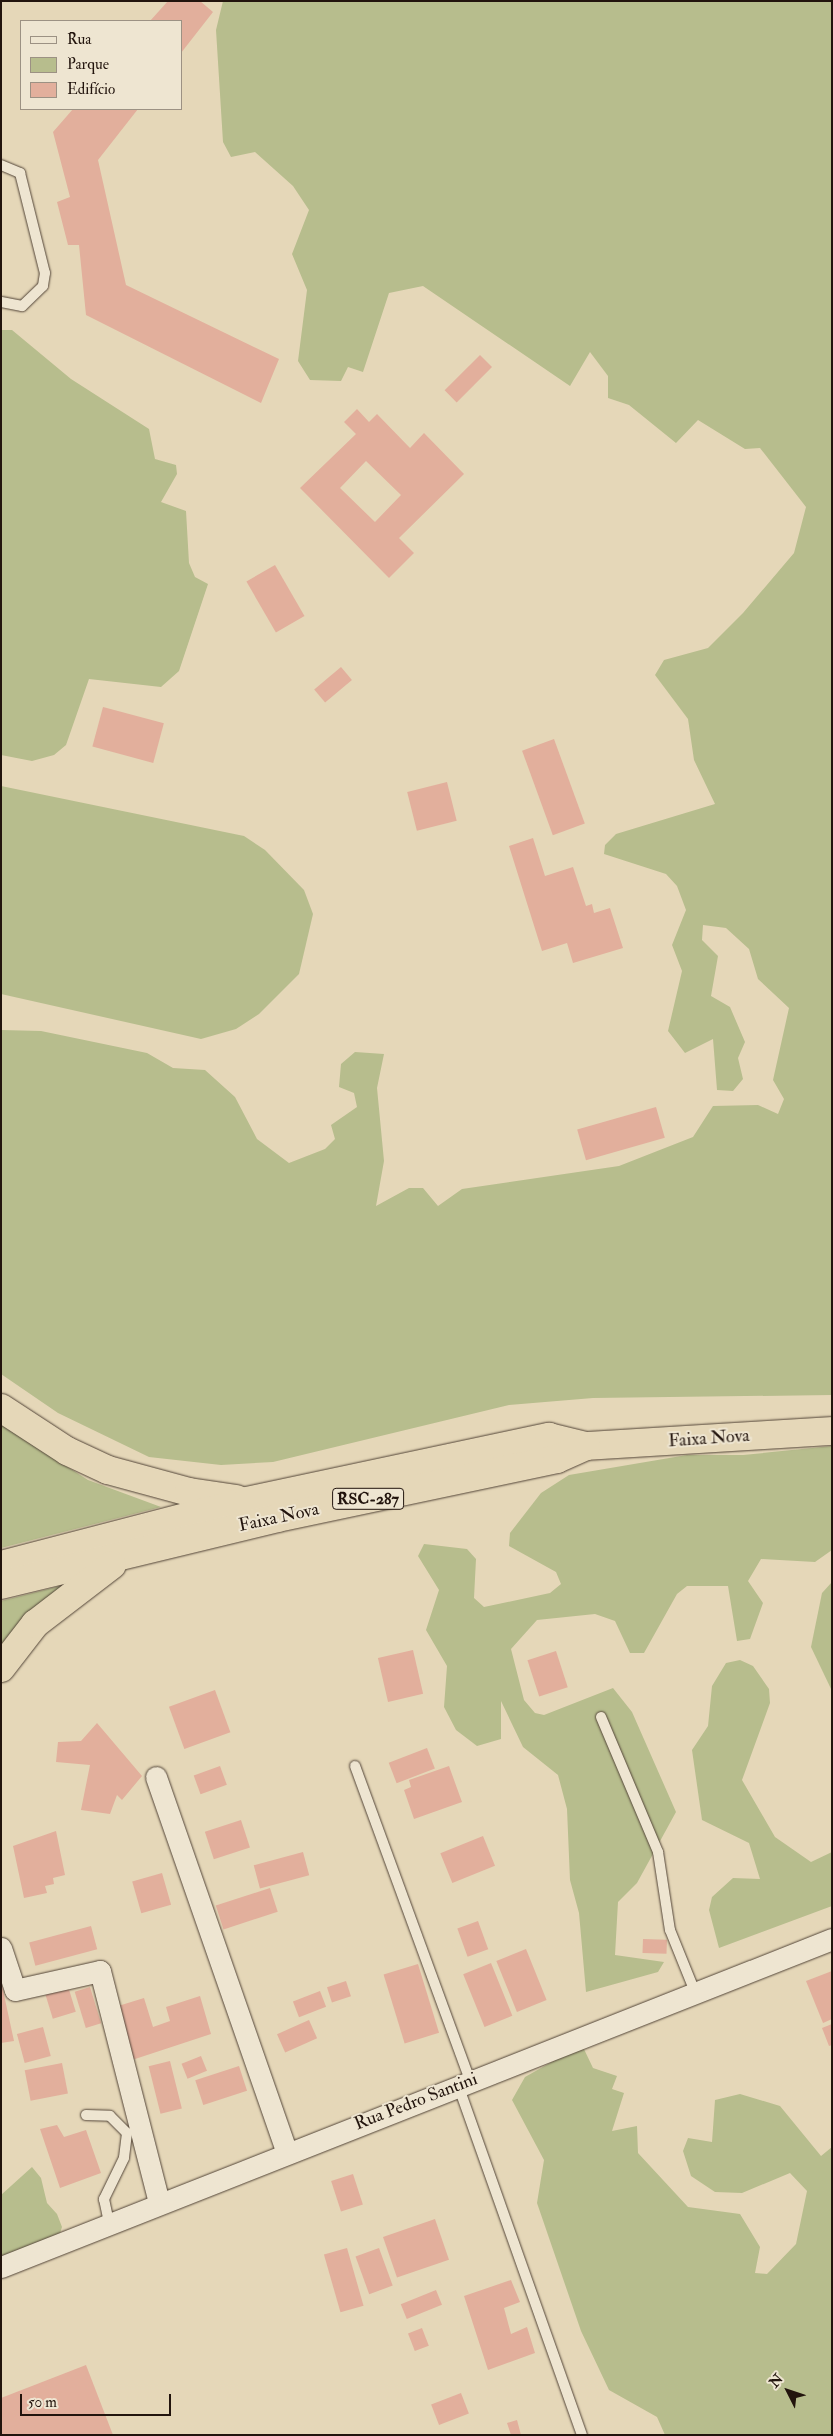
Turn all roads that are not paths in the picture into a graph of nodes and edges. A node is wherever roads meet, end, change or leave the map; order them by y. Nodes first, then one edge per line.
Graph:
1 (1, 165) edge
2 (1, 302) edge
3 (1, 1408) edge
4 (832, 1431) edge
5 (586, 1446) junction
6 (247, 1501) junction
7 (148, 1548) junction
8 (1, 1565) edge
9 (1, 1585) edge
10 (1, 1668) edge
11 (601, 1717) dead end
12 (355, 1766) dead end
13 (156, 1777) dead end
14 (832, 1939) edge
15 (1, 1948) edge
16 (695, 1992) junction
17 (464, 2083) junction
18 (86, 2115) dead end
19 (287, 2152) junction
20 (159, 2203) junction
21 (109, 2222) junction
22 (1, 2267) edge
23 (582, 2435) edge

1 - 2 lane
3 - 6 highway
4 - 5 highway, Faixa Nova / RSC-287
5 - 6 highway, Faixa Nova / RSC-287
5 - 7 highway, Faixa Nova / RSC-287
6 - 8 highway, Faixa Nova / RSC-287
7 - 9 highway, Faixa Nova / RSC-287
7 - 10 highway
11 - 16 lane
12 - 17 lane
13 - 19 street
14 - 16 street, Rua Pedro Santini
15 - 20 street
16 - 17 street, Rua Pedro Santini
17 - 19 street, Rua Pedro Santini
17 - 23 lane
18 - 21 lane
19 - 20 street, Rua Pedro Santini
20 - 21 street, Rua Pedro Santini
21 - 22 street, Rua Pedro Santini

